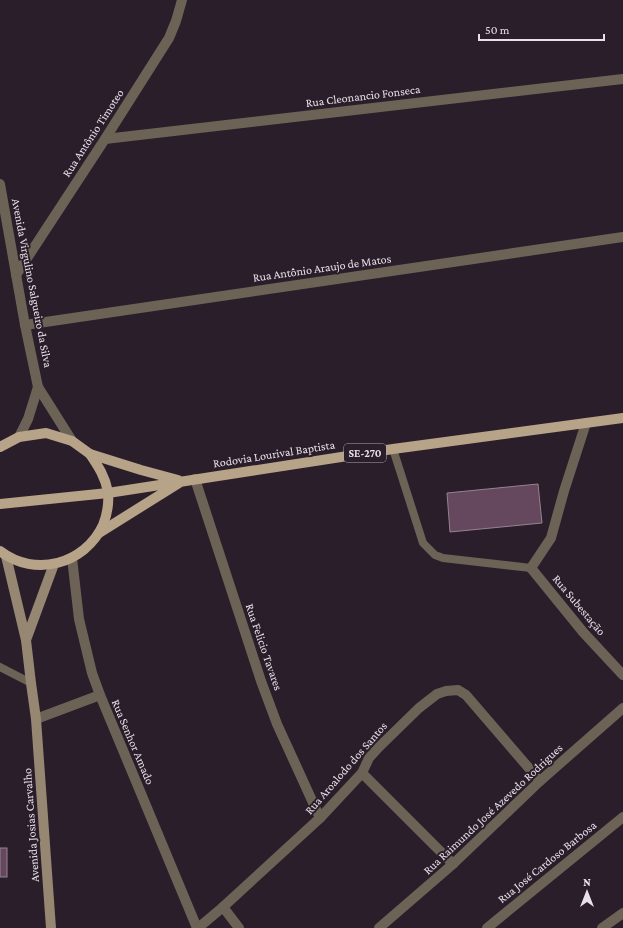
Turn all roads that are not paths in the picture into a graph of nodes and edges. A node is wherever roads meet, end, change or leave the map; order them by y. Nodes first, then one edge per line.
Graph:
1 (182, 0) edge
2 (623, 79) edge
3 (105, 140) junction
4 (0, 185) edge
5 (623, 237) edge
6 (16, 275) junction
7 (25, 325) junction
8 (38, 387) junction
9 (623, 418) edge
10 (586, 423) junction
11 (19, 437) junction
12 (72, 440) junction
13 (0, 448) edge
14 (393, 449) junction
15 (90, 454) junction
16 (195, 479) junction
17 (183, 481) junction
18 (108, 492) junction
19 (0, 504) edge
20 (99, 533) junction
21 (3, 554) edge
22 (72, 558) junction
23 (54, 564) junction
24 (531, 568) junction
25 (26, 640) junction
26 (0, 667) edge
27 (623, 675) edge
28 (31, 683) junction
29 (100, 695) junction
30 (623, 708) edge
31 (36, 719) junction
32 (362, 773) junction
33 (540, 781) junction
34 (623, 817) edge
35 (320, 818) junction
36 (453, 864) junction
37 (223, 907) junction
38 (623, 913) edge
39 (51, 928) edge
40 (197, 928) edge
41 (239, 928) edge
42 (379, 928) edge
43 (487, 928) edge
44 (602, 928) edge

1 - 3 street, Rua Antônio Timoteo
2 - 3 street, Rua Cleonancio Fonseca
3 - 6 street, Rua Antônio Timoteo
4 - 6 street, Avenida Virgulino Salgueiro da Silva
5 - 7 street, Rua Antônio Araujo de Matos
6 - 7 street, Avenida Virgulino Salgueiro da Silva
7 - 8 street, Avenida Virgulino Salgueiro da Silva
8 - 11 street, Avenida Virgulino Salgueiro da Silva
8 - 12 street, Avenida Virgulino Salgueiro da Silva
9 - 10 main road, Rodovia Lourival Baptista / SE-270
10 - 14 main road, Rodovia Lourival Baptista / SE-270
10 - 24 street
11 - 12 main road
11 - 13 main road
12 - 15 main road
14 - 16 main road, Rodovia Lourival Baptista / SE-270
14 - 24 lane
15 - 17 main road
15 - 18 main road
16 - 17 main road, Rodovia Lourival Baptista / SE-270
16 - 35 street, Rua Felicio Tavares
17 - 18 main road, Rodovia Lourival Baptista / SE-270
17 - 20 main road
18 - 19 main road, Rodovia Lourival Baptista / SE-270
18 - 20 main road
20 - 22 main road
21 - 23 main road
21 - 25 street, Avenida Josias Carvalho
22 - 23 main road
22 - 29 street, Rua Senhor Amado
23 - 25 street, Avenida Josias Carvalho
24 - 27 street, Rua Subestação
25 - 28 street, Avenida Josias Carvalho
26 - 28 lane
28 - 31 street, Avenida Josias Carvalho
29 - 31 street
29 - 40 street, Rua Senhor Amado
30 - 33 street, Rua Raimundo José Azevedo Rodrigues
31 - 39 street, Avenida Josias Carvalho
32 - 33 street, Rua Aroalodo dos Santos
32 - 35 street, Rua Aroalodo dos Santos
32 - 36 street
33 - 36 street, Rua Raimundo José Azevedo Rodrigues
34 - 43 street, Rua José Cardoso Barbosa
35 - 37 street, Rua Aroalodo dos Santos
36 - 42 street, Rua Raimundo José Azevedo Rodrigues
37 - 40 street, Rua Aroalodo dos Santos
37 - 41 street
38 - 44 street

